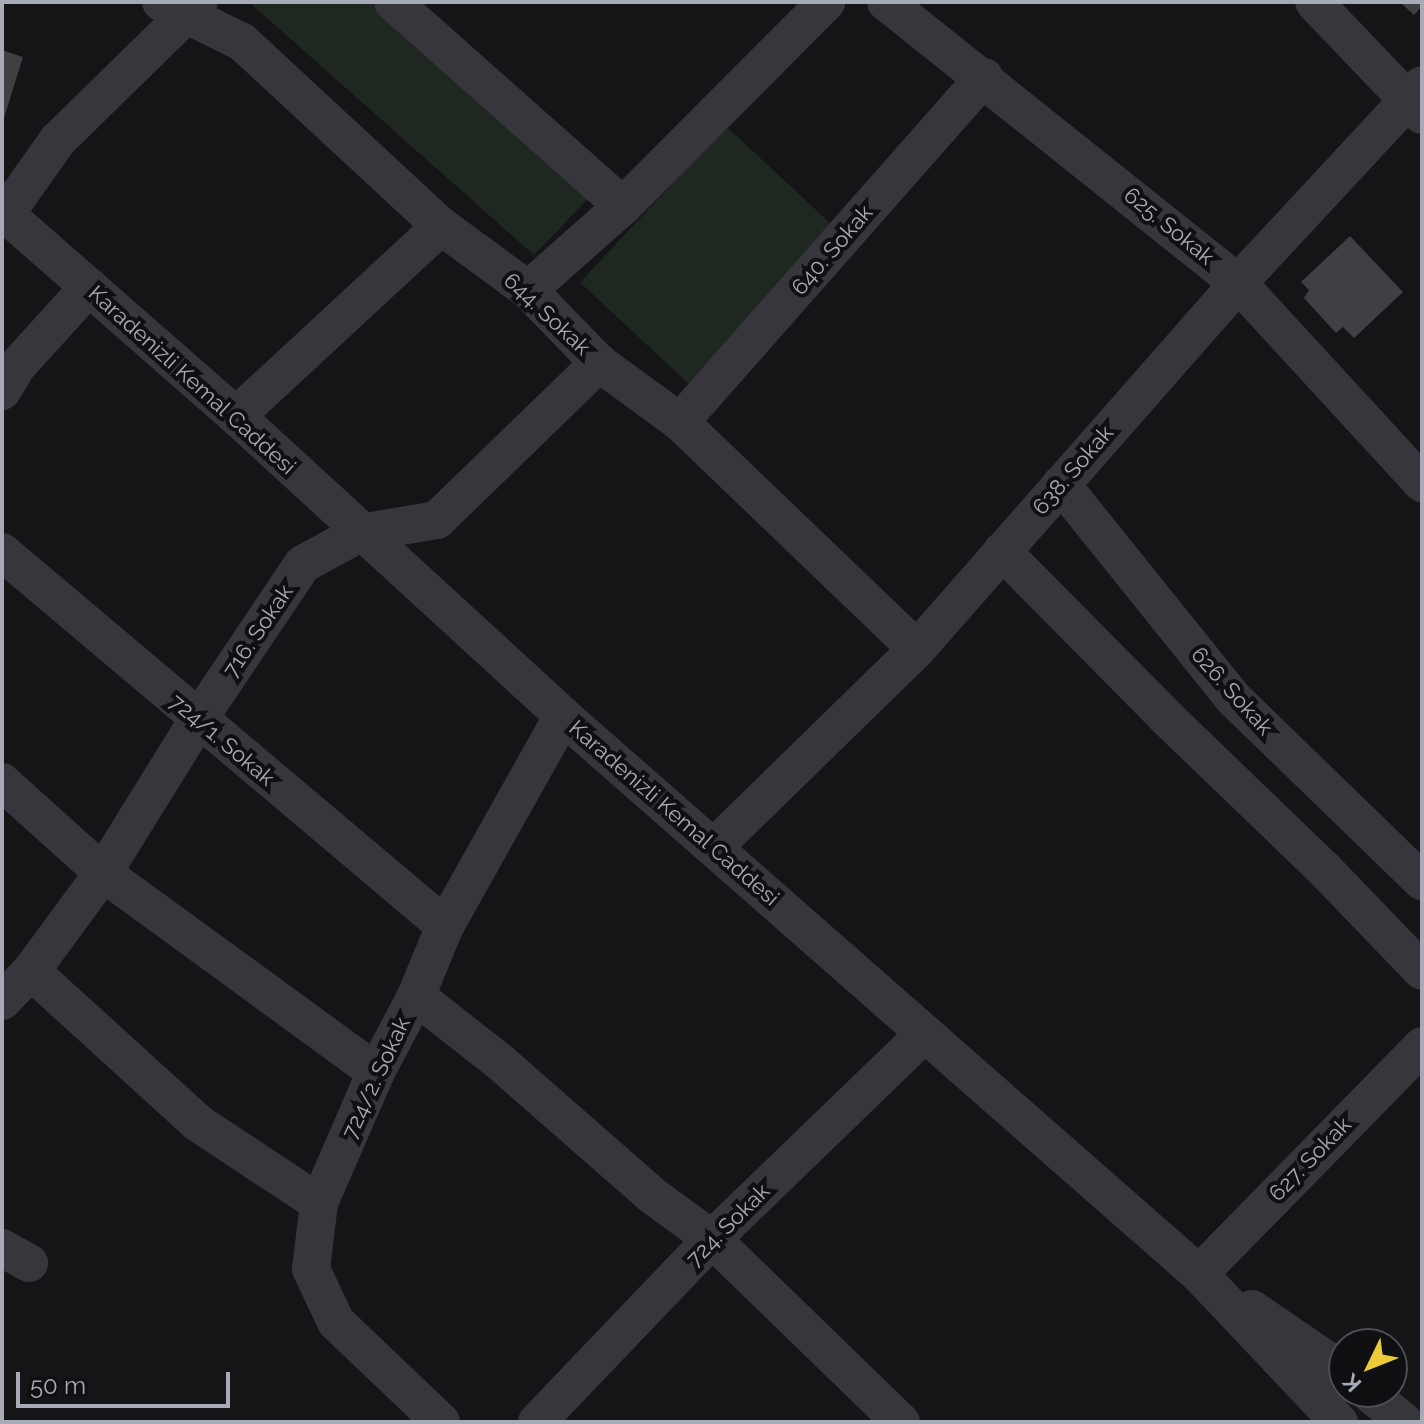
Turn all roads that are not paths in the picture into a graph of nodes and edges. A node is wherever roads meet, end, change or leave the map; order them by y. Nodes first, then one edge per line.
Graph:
1 (393, 2) edge
2 (826, 2) edge
3 (1314, 2) edge
4 (888, 3) edge
5 (182, 6) edge
6 (984, 77) junction
7 (1417, 100) edge
8 (623, 206) junction
9 (3, 215) edge
10 (441, 226) junction
11 (1238, 283) junction
12 (89, 287) junction
13 (528, 290) junction
14 (599, 363) junction
15 (2, 391) edge
16 (236, 416) junction
17 (680, 422) junction
18 (1422, 483) edge
19 (1061, 484) junction
20 (360, 533) junction
21 (1002, 551) junction
22 (2, 552) edge
23 (917, 649) junction
24 (563, 716) junction
25 (198, 720) junction
26 (2, 782) edge
27 (715, 846) junction
28 (103, 873) junction
29 (1422, 881) edge
30 (445, 926) junction
31 (31, 971) junction
32 (1422, 971) edge
33 (416, 996) junction
34 (2, 1001) edge
35 (925, 1033) junction
36 (1422, 1046) edge
37 (376, 1072) junction
38 (319, 1203) junction
39 (712, 1239) junction
40 (1199, 1274) junction
41 (1328, 1361) edge
42 (1387, 1408) edge
43 (1335, 1421) edge
44 (441, 1422) edge
45 (537, 1422) edge
46 (901, 1422) edge
47 (1404, 1422) edge

1 - 8 street
2 - 8 street
3 - 7 street
4 - 6 street, 625. Sokak
5 - 9 street
5 - 10 street, 644. Sokak
6 - 11 street, 625. Sokak
6 - 17 street, 640. Sokak
7 - 11 street, 638. Sokak
8 - 13 street
9 - 12 street, Karadenizli Kemal Caddesi
10 - 13 street, 644. Sokak
10 - 16 street
11 - 18 street, 625. Sokak
11 - 19 street, 638. Sokak
12 - 15 street
12 - 16 street, Karadenizli Kemal Caddesi
13 - 14 street, 644. Sokak
14 - 17 street, 644. Sokak
14 - 20 street, 716. Sokak
16 - 20 street, Karadenizli Kemal Caddesi
17 - 23 street, 644. Sokak
19 - 21 street, 638. Sokak
19 - 29 street, 626. Sokak
20 - 24 street, Karadenizli Kemal Caddesi
20 - 25 street, 716. Sokak
21 - 23 street, 638. Sokak
21 - 32 street
22 - 25 street, 724/1. Sokak
23 - 27 street, 638. Sokak
24 - 27 street, Karadenizli Kemal Caddesi
24 - 30 street, 724/2. Sokak
25 - 28 street, 716. Sokak
25 - 30 street, 724/1. Sokak
26 - 28 street
27 - 35 street, Karadenizli Kemal Caddesi
28 - 31 street, 716. Sokak
28 - 37 street
30 - 33 street, 724/2. Sokak
31 - 34 street, 716. Sokak
31 - 38 street
33 - 37 street, 724/2. Sokak
33 - 39 street
35 - 39 street, 724. Sokak
35 - 40 street, Karadenizli Kemal Caddesi
36 - 40 street, 627. Sokak
37 - 38 street, 724/2. Sokak
38 - 44 street, 724/2. Sokak
39 - 45 street, 724. Sokak
39 - 46 street
40 - 41 street
40 - 43 street, Karadenizli Kemal Caddesi
42 - 47 street

